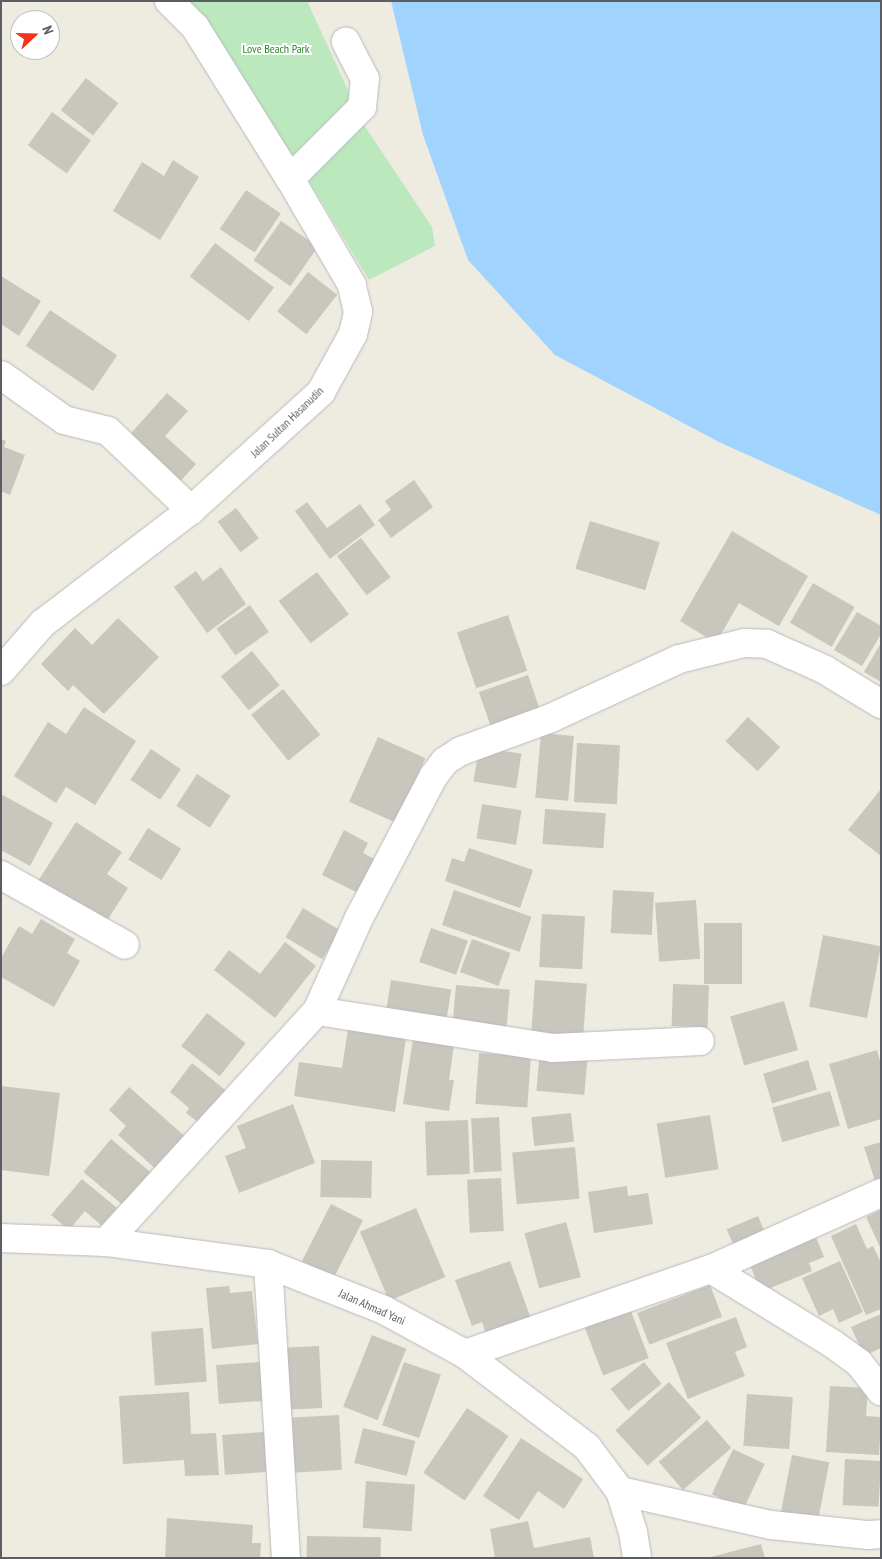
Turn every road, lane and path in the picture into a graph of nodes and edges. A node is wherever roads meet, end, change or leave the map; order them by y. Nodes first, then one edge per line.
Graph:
1 (169, 1) edge
2 (346, 42) dead end
3 (290, 179) junction
4 (1, 375) edge
5 (191, 510) junction
6 (1, 671) edge
7 (881, 704) edge
8 (1, 875) edge
9 (125, 945) dead end
10 (317, 1011) junction
11 (700, 1040) dead end
12 (881, 1193) edge
13 (1, 1238) edge
14 (106, 1242) junction
15 (268, 1264) junction
16 (711, 1269) junction
17 (465, 1354) junction
18 (881, 1391) edge
19 (620, 1491) junction
20 (881, 1534) edge
21 (286, 1558) edge
22 (637, 1558) edge

1 - 3 street, Jalan Sultan Hasanudin
2 - 3 street
3 - 5 street, Jalan Sultan Hasanudin
4 - 5 street
5 - 6 street, Jalan Sultan Hasanudin
7 - 10 street
8 - 9 street
10 - 11 street
10 - 14 street
12 - 16 street
13 - 14 street, Jalan Ahmad Yani
14 - 15 street, Jalan Ahmad Yani
15 - 17 street, Jalan Ahmad Yani
15 - 21 street
16 - 17 street
16 - 18 street
17 - 19 street, Jalan Ahmad Yani
19 - 20 street
19 - 22 street, Jalan Ahmad Yani

